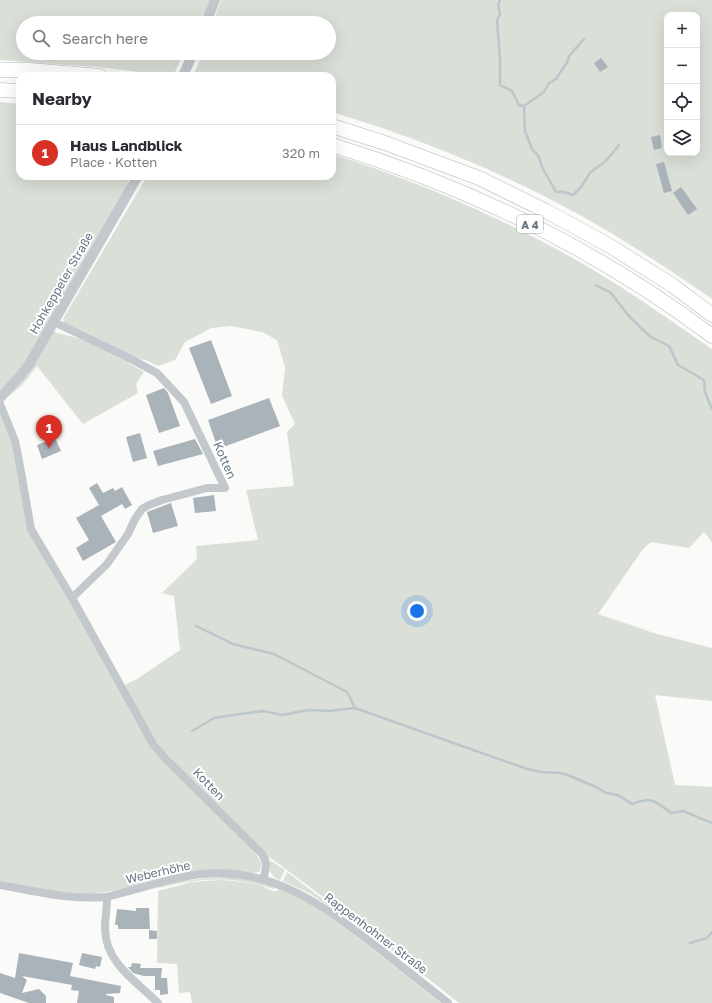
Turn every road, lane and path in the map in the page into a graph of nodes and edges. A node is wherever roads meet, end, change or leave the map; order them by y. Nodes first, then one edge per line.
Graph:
1 (215, 0) edge
2 (209, 16) edge
3 (190, 60) edge
4 (0, 70) edge
5 (54, 72) edge
6 (185, 72) edge
7 (0, 90) edge
8 (16, 91) edge
9 (336, 127) edge
10 (336, 146) edge
11 (136, 180) edge
12 (712, 315) edge
13 (54, 322) junction
14 (712, 336) edge
15 (0, 398) edge
16 (0, 404) edge
17 (72, 598) junction
18 (263, 880) junction
19 (0, 885) edge
20 (106, 897) junction
21 (158, 1003) edge
22 (448, 1003) edge

1 - 2 street
3 - 6 street
4 - 5 highway
7 - 8 highway
9 - 12 highway, A 4
10 - 14 highway, A 4
11 - 13 street, Hohkeppeler Straße
13 - 15 street, Hohkeppeler Straße
13 - 17 street, Kotten
16 - 17 street, Kotten
17 - 18 street, Kotten
18 - 20 street, Weberhöhe
18 - 22 street, Rappenhohner Straße
19 - 20 street, Weberhöhe
20 - 21 street

